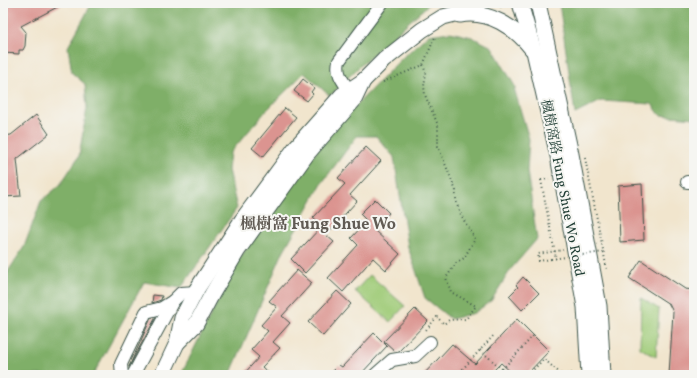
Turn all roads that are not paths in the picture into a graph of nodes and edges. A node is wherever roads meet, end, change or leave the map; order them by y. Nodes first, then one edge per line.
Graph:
1 (382, 3) edge
2 (453, 3) edge
3 (479, 3) edge
4 (520, 3) edge
5 (538, 3) edge
6 (544, 3) edge
7 (443, 17) junction
8 (546, 35) junction
9 (534, 51) junction
10 (363, 81) junction
11 (349, 90) junction
12 (196, 292) junction
13 (173, 301) junction
14 (430, 342) road end
15 (177, 343) junction
16 (122, 375) edge
17 (134, 375) edge
18 (162, 375) edge
19 (375, 375) edge
20 (589, 375) edge
21 (603, 375) edge

1 - 11 lane
2 - 7 main road
3 - 7 main road
4 - 9 main road, 楓樹窩路 Fung Shue Wo Road
5 - 8 main road, 楓樹窩路 Fung Shue Wo Road
6 - 8 main road
7 - 9 main road
7 - 10 main road
8 - 21 main road, 楓樹窩路 Fung Shue Wo Road
9 - 20 main road, 楓樹窩路 Fung Shue Wo Road
10 - 11 main road
10 - 15 main road
11 - 12 main road
12 - 13 lane
12 - 15 main road
13 - 16 lane
13 - 17 lane
14 - 19 lane
15 - 18 main road

